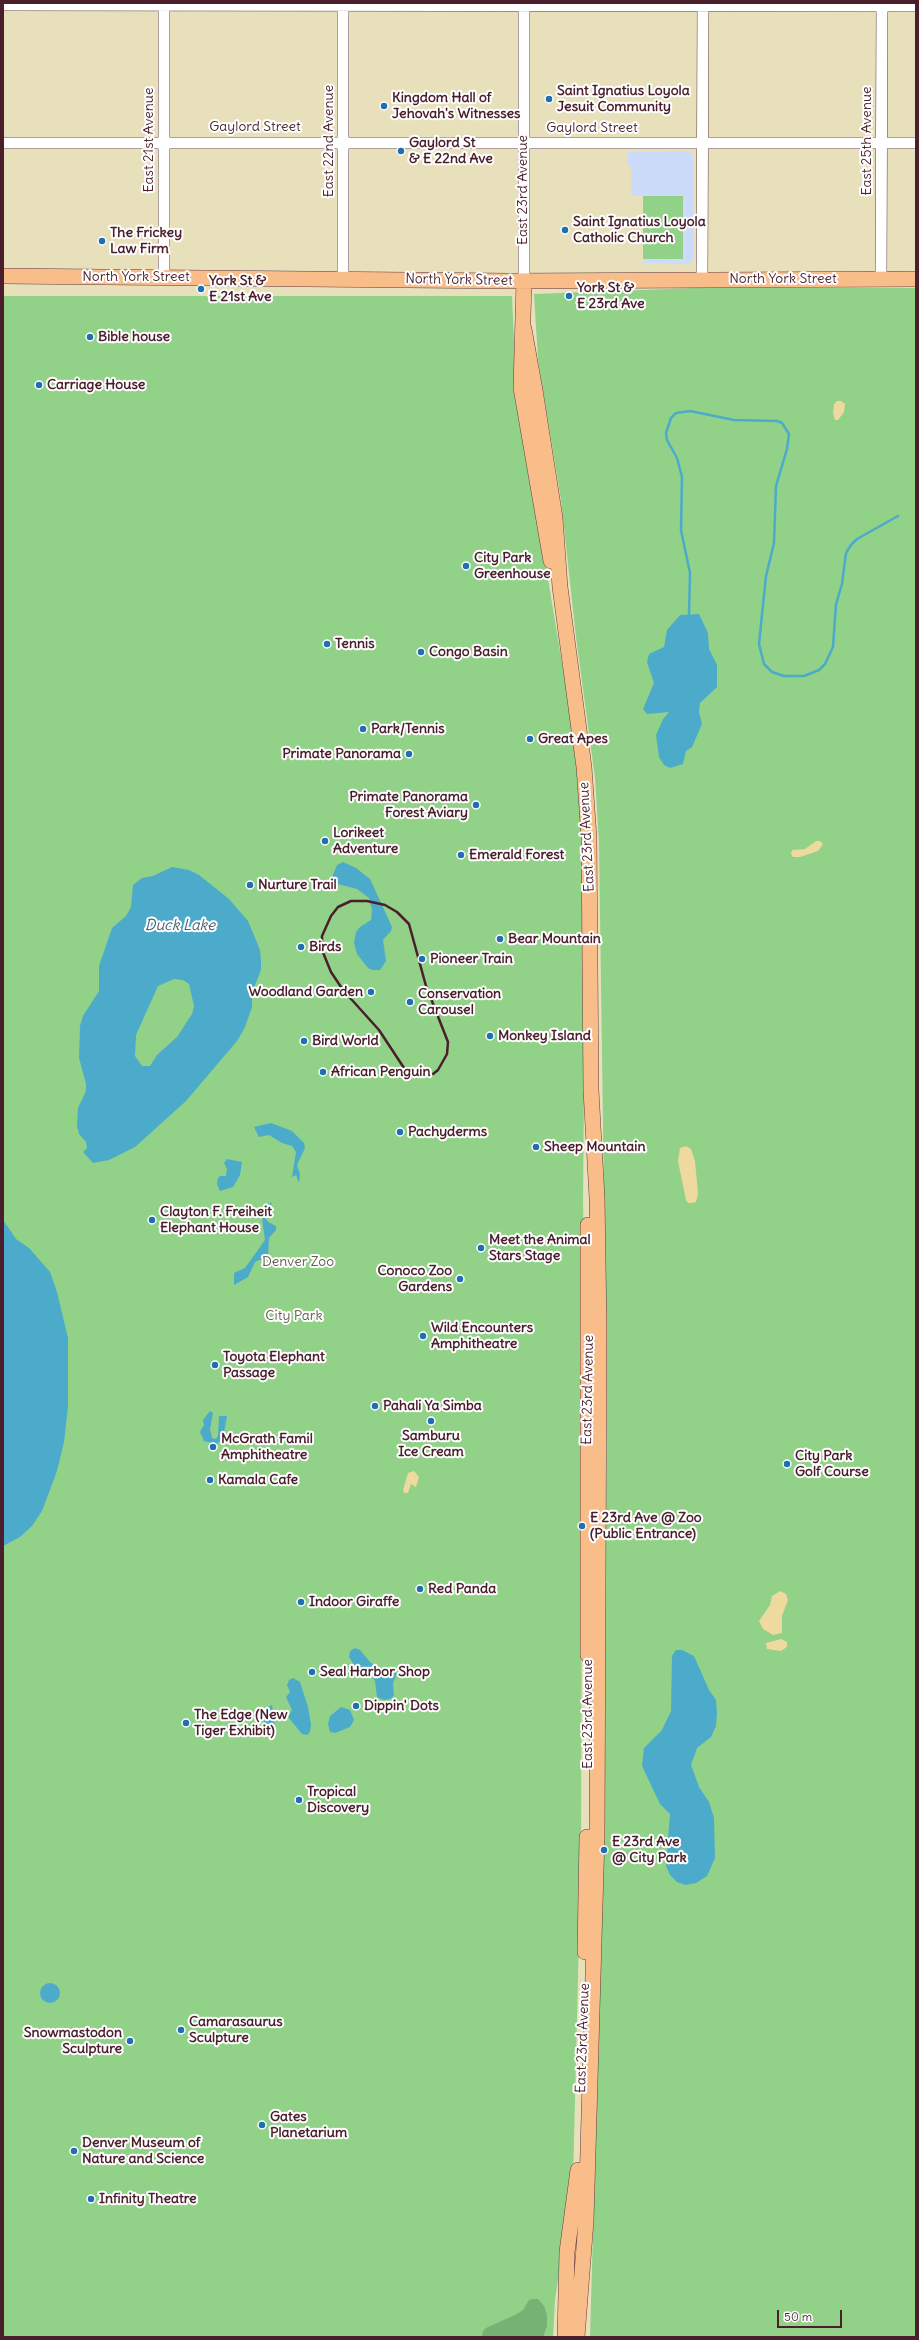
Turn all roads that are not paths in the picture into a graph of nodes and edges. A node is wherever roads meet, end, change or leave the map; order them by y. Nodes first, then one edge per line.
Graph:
1 (164, 4) edge
2 (254, 4) edge
3 (343, 4) edge
4 (524, 4) edge
5 (703, 4) edge
6 (882, 4) edge
7 (3, 5) edge
8 (916, 6) edge
9 (164, 142) junction
10 (344, 142) junction
11 (523, 142) junction
12 (3, 143) edge
13 (702, 143) junction
14 (882, 143) junction
15 (916, 143) edge
16 (3, 276) edge
17 (164, 277) junction
18 (343, 278) junction
19 (916, 278) edge
20 (881, 279) junction
21 (702, 280) junction
22 (524, 281) junction
23 (591, 1090) junction
24 (584, 1994) junction
25 (592, 2060) junction
26 (565, 2337) edge
27 (577, 2337) edge

1 - 2 street
1 - 7 street
1 - 9 street, East 21st Avenue
2 - 3 street
3 - 4 street
3 - 10 street, East 22nd Avenue
4 - 5 street
4 - 11 street, East 23rd Avenue
5 - 6 street
5 - 13 street
6 - 8 street
6 - 14 street, East 25th Avenue
9 - 10 street, Gaylord Street
9 - 12 street, Gaylord Street
9 - 17 street, East 21st Avenue
10 - 11 street, Gaylord Street
10 - 18 street, East 22nd Avenue
11 - 13 street, Gaylord Street
11 - 22 street, East 23rd Avenue
13 - 14 street, Gaylord Street
13 - 21 street
14 - 15 street, Gaylord Street
14 - 20 street, East 25th Avenue
16 - 17 main road, North York Street
17 - 18 main road, North York Street
18 - 22 main road, North York Street
19 - 20 main road, North York Street
20 - 21 main road, North York Street
21 - 22 main road, North York Street
22 - 23 main road, East 23rd Avenue
23 - 24 main road, East 23rd Avenue
23 - 25 main road, East 23rd Avenue
24 - 25 main road
24 - 26 main road, East 23rd Avenue
25 - 27 main road, East 23rd Avenue

